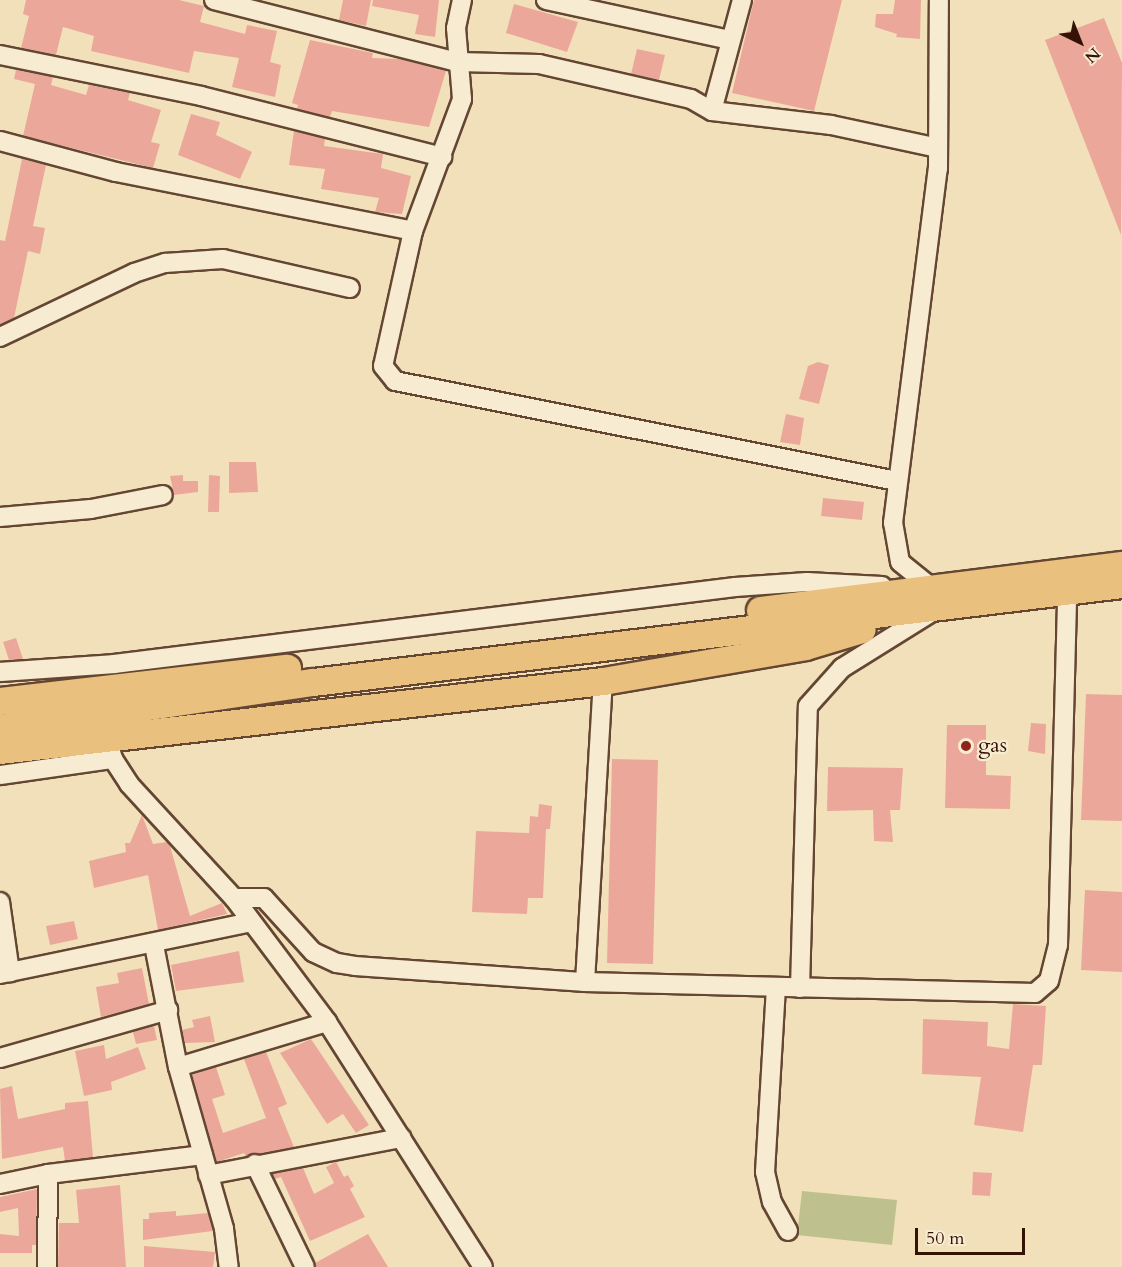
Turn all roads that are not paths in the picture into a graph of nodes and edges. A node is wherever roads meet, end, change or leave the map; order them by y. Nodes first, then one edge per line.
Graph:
1 (214, 0) edge
2 (462, 0) edge
3 (546, 0) edge
4 (742, 0) edge
5 (939, 0) edge
6 (730, 40) junction
7 (0, 55) edge
8 (458, 62) junction
9 (712, 111) junction
10 (0, 141) edge
11 (938, 148) junction
12 (442, 157) junction
13 (413, 231) junction
14 (350, 288) dead end
15 (0, 337) edge
16 (897, 482) junction
17 (163, 495) dead end
18 (0, 517) edge
19 (1122, 565) edge
20 (1122, 584) edge
21 (1067, 591) junction
22 (935, 598) junction
23 (629, 635) junction
24 (0, 672) edge
25 (603, 681) junction
26 (0, 701) edge
27 (0, 728) edge
28 (110, 748) junction
29 (0, 750) edge
30 (0, 775) edge
31 (234, 898) junction
32 (0, 902) edge
33 (251, 922) junction
34 (154, 945) junction
35 (5, 973) edge
36 (585, 982) junction
37 (776, 987) junction
38 (800, 988) junction
39 (168, 1010) junction
40 (327, 1022) junction
41 (0, 1058) edge
42 (178, 1067) junction
43 (401, 1138) junction
44 (203, 1155) junction
45 (255, 1164) junction
46 (48, 1174) junction
47 (208, 1175) junction
48 (0, 1184) edge
49 (788, 1231) dead end
50 (47, 1267) edge
51 (229, 1267) edge
52 (305, 1267) edge
53 (483, 1267) edge

1 - 8 street
2 - 8 street
3 - 6 street
4 - 6 street
5 - 11 street
6 - 9 street
7 - 12 street
8 - 9 street
8 - 12 street
9 - 11 street
10 - 13 street
11 - 16 street
12 - 13 street
13 - 16 street
14 - 15 street
16 - 22 street
17 - 18 street
19 - 22 highway
20 - 21 highway
21 - 22 highway
21 - 38 street
22 - 23 highway
22 - 24 street
22 - 25 highway
22 - 38 street
23 - 26 highway
23 - 27 highway
25 - 28 highway
25 - 36 street
28 - 29 highway
28 - 30 street
28 - 31 street
31 - 33 street
31 - 36 street
32 - 35 street
33 - 34 street
33 - 40 street
34 - 35 street
34 - 39 street
36 - 37 street
37 - 38 street
37 - 49 street
39 - 41 street
39 - 42 street
40 - 42 street
40 - 43 street
42 - 44 street
43 - 45 street
43 - 53 street
44 - 46 street
44 - 47 street
45 - 47 street
45 - 52 street
46 - 48 street
46 - 50 street
47 - 51 street

